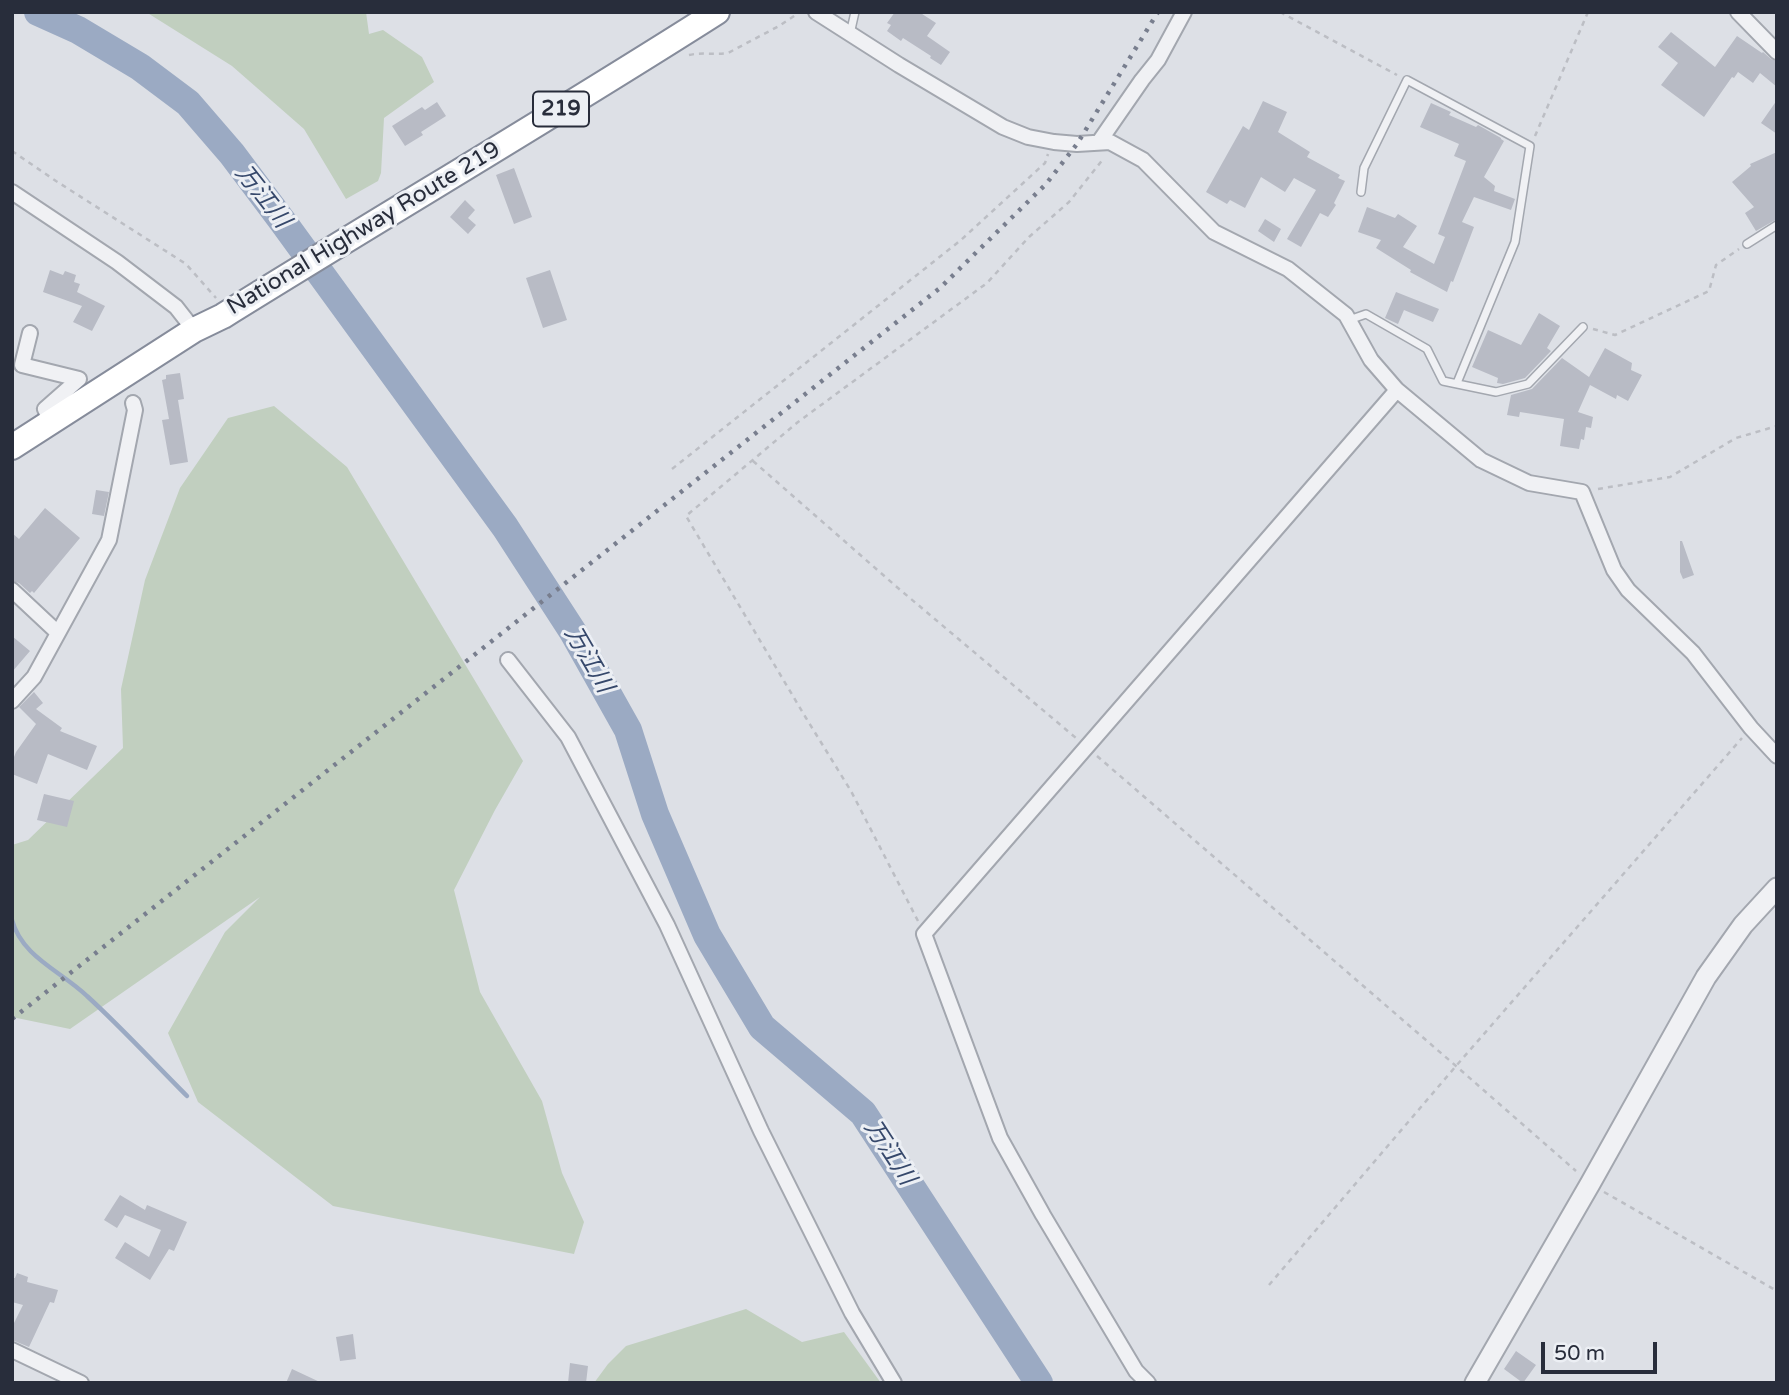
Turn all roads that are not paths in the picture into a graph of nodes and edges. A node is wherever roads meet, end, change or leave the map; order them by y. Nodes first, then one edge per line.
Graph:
1 (717, 12) edge
2 (816, 12) edge
3 (855, 12) edge
4 (1184, 12) edge
5 (1738, 12) edge
6 (850, 34) junction
7 (1777, 51) edge
8 (1105, 142) junction
9 (12, 192) edge
10 (1361, 192) dead end
11 (1777, 225) edge
12 (1746, 244) road end
13 (1349, 320) junction
14 (1583, 327) road end
15 (194, 330) junction
16 (30, 333) dead end
17 (1457, 383) junction
18 (1397, 390) junction
19 (134, 403) dead end
20 (51, 422) junction
21 (12, 447) edge
22 (12, 590) edge
23 (58, 633) junction
24 (508, 660) dead end
25 (12, 701) edge
26 (1777, 756) edge
27 (1777, 888) edge
28 (12, 1350) edge
29 (81, 1383) edge
30 (894, 1383) edge
31 (1148, 1383) edge
32 (1475, 1383) edge

1 - 15 highway, National Highway Route 219 / 219
2 - 6 street
3 - 6 lane
4 - 8 street
5 - 7 street
6 - 8 street
8 - 13 street
9 - 15 street
10 - 17 lane
11 - 12 lane
13 - 17 lane
13 - 18 street
14 - 17 lane
15 - 20 highway, National Highway Route 219 / 219
16 - 20 street
18 - 26 street
18 - 31 street
19 - 23 street
20 - 21 highway, National Highway Route 219 / 219
22 - 23 street
23 - 25 street
24 - 30 street
27 - 32 street
28 - 29 street

